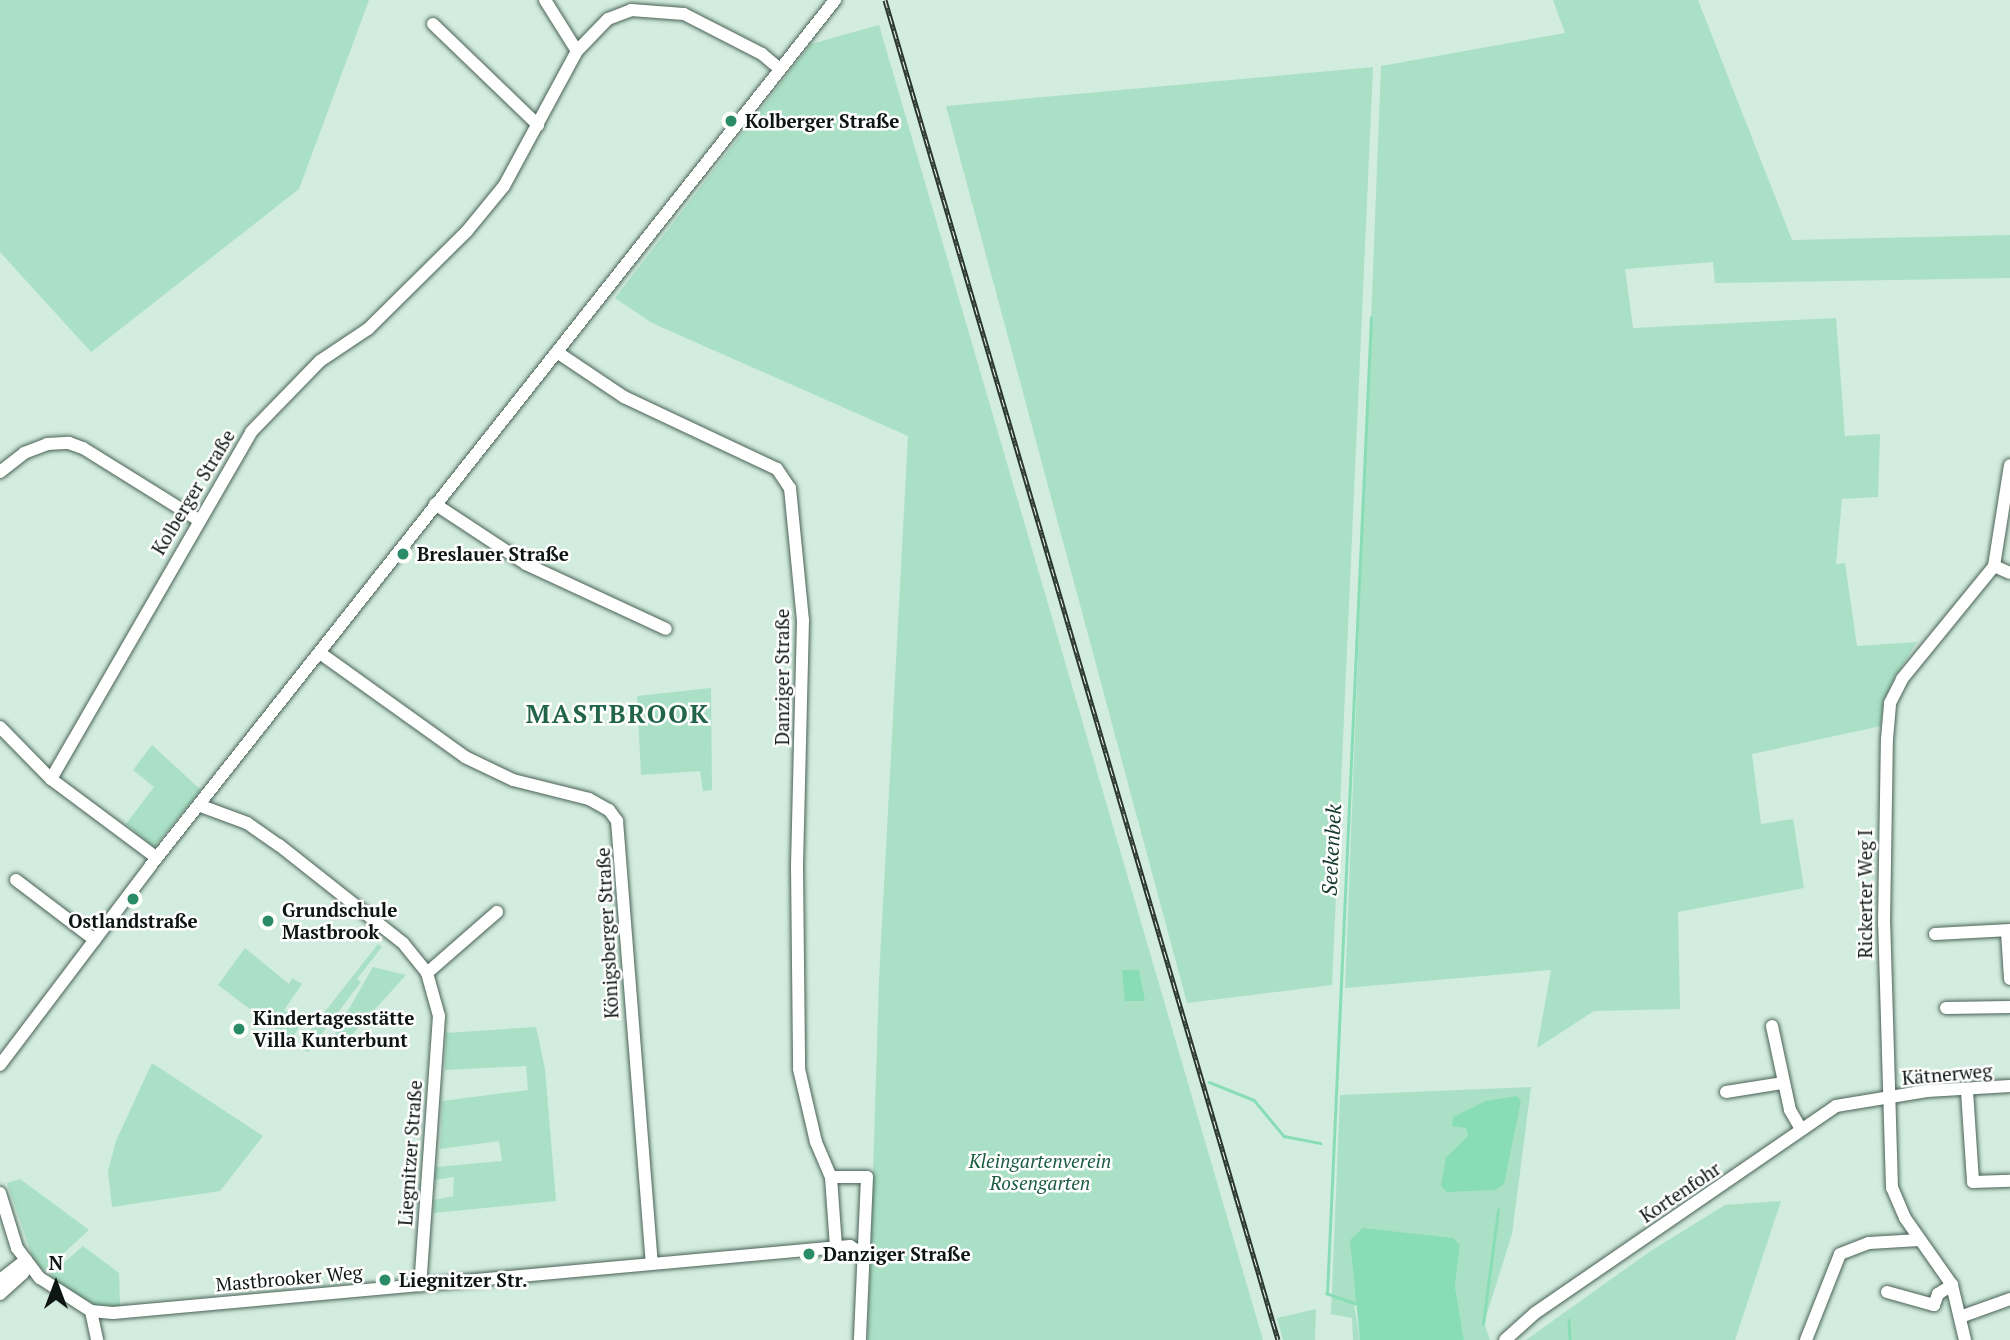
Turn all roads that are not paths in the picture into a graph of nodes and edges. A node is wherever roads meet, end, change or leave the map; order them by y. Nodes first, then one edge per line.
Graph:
1 (545, 0) edge
2 (835, 0) edge
3 (658, 5) edge
4 (433, 24) dead end
5 (577, 51) junction
6 (780, 69) junction
7 (538, 125) junction
8 (557, 352) junction
9 (2010, 465) edge
10 (0, 472) edge
11 (435, 504) junction
12 (197, 519) junction
13 (1994, 566) junction
14 (2010, 573) edge
15 (666, 629) dead end
16 (320, 653) junction
17 (0, 727) edge
18 (51, 779) junction
19 (201, 806) junction
20 (157, 858) junction
21 (16, 880) dead end
22 (497, 912) dead end
23 (2009, 931) edge
24 (1935, 934) dead end
25 (95, 940) junction
26 (427, 972) junction
27 (2010, 979) edge
28 (2010, 1007) edge
29 (1946, 1008) dead end
30 (1772, 1026) dead end
31 (0, 1065) edge
32 (1783, 1083) junction
33 (2010, 1086) edge
34 (1726, 1091) dead end
35 (1967, 1091) junction
36 (1887, 1099) junction
37 (1801, 1129) junction
38 (831, 1177) junction
39 (2010, 1181) edge
40 (0, 1193) edge
41 (1919, 1240) junction
42 (836, 1247) junction
43 (864, 1255) junction
44 (26, 1260) junction
45 (652, 1263) junction
46 (0, 1280) edge
47 (420, 1285) junction
48 (1952, 1285) junction
49 (1886, 1292) dead end
50 (0, 1294) edge
51 (2010, 1299) edge
52 (91, 1311) junction
53 (1960, 1317) junction
54 (97, 1340) edge
55 (860, 1340) edge
56 (1505, 1340) edge
57 (1806, 1340) edge
58 (1965, 1340) edge

1 - 5 street
2 - 6 street
3 - 5 street, Kolberger Straße
3 - 6 street, Kolberger Straße
4 - 7 street
5 - 7 street, Kolberger Straße
6 - 8 street
7 - 12 street, Kolberger Straße
8 - 11 street
8 - 38 street, Danziger Straße
9 - 13 street
10 - 12 street
11 - 15 street
11 - 16 street
12 - 18 street, Kolberger Straße
13 - 14 street
13 - 36 street, Rickerter Weg I
16 - 19 street
16 - 45 street, Königsberger Straße
17 - 18 street
18 - 20 street
19 - 20 street
19 - 26 street, Liegnitzer Straße
20 - 25 street
21 - 25 street
22 - 26 street
23 - 24 street
23 - 27 street
25 - 31 street
26 - 47 street, Liegnitzer Straße
28 - 29 street
30 - 32 street
32 - 34 street
32 - 37 street
33 - 35 street, Kätnerweg
35 - 36 street, Kätnerweg
35 - 39 street
36 - 37 street, Kortenfohr
36 - 41 street, Rickerter Weg I
37 - 56 street, Kortenfohr
38 - 42 street, Danziger Straße
38 - 43 street
40 - 44 street
41 - 48 street, Rickerter Weg I
41 - 57 street
42 - 43 street, Mastbrooker Weg
42 - 45 street, Mastbrooker Weg
43 - 55 street
44 - 46 street
44 - 50 street
44 - 52 street
45 - 47 street, Mastbrooker Weg
47 - 52 street, Mastbrooker Weg
48 - 49 street
48 - 53 street, Rickerter Weg I
51 - 53 street
52 - 54 street
53 - 58 street, Rickerter Weg I

